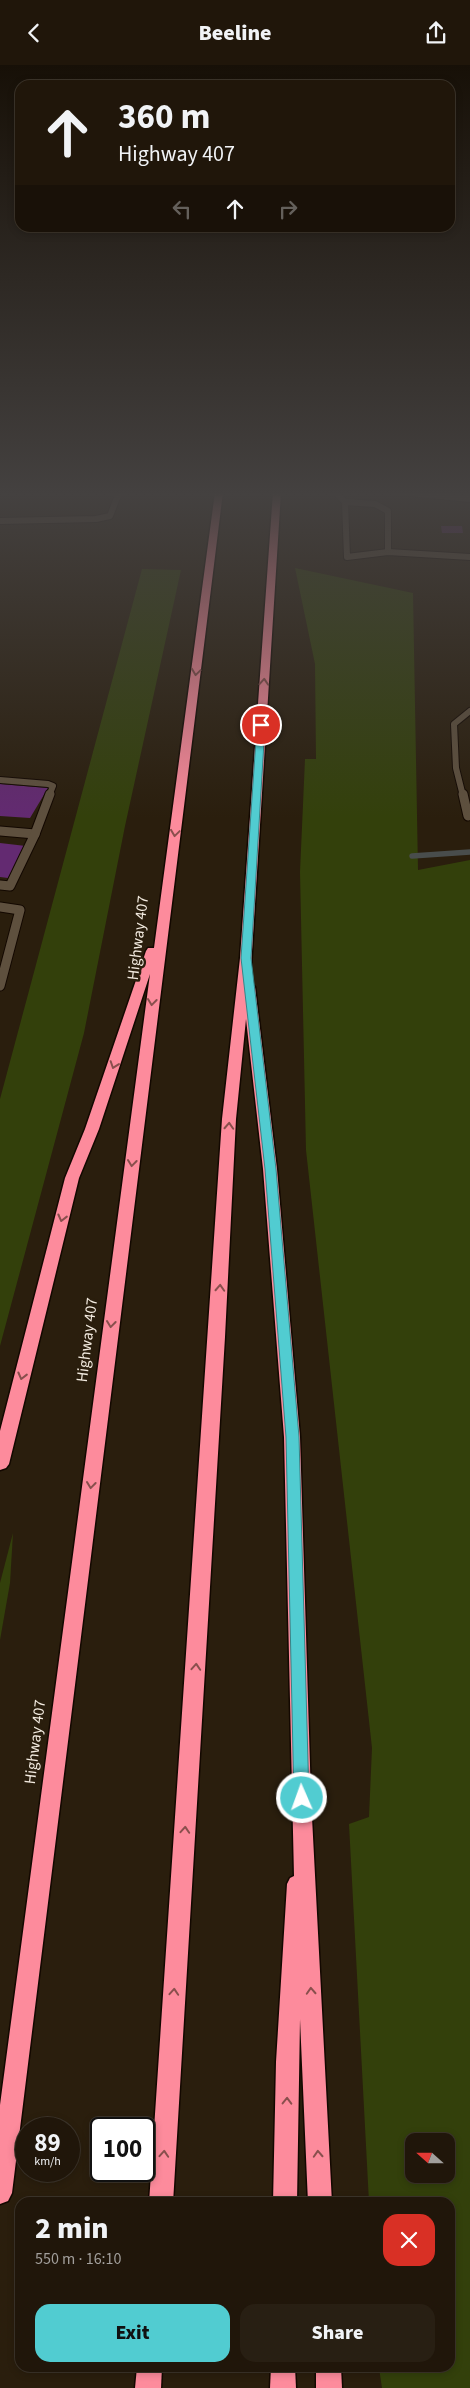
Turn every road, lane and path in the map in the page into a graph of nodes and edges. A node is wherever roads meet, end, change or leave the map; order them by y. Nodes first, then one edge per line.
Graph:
1 (205, 600) edge
2 (269, 600) edge
3 (470, 711) edge
4 (0, 779) edge
5 (470, 815) edge
6 (0, 831) edge
7 (35, 834) junction
8 (0, 885) edge
9 (0, 907) edge
10 (163, 919) junction
11 (246, 958) junction
12 (0, 986) edge
13 (0, 1464) edge
14 (302, 1798) junction
15 (6, 2148) junction
16 (0, 2177) edge
17 (0, 2193) edge
18 (160, 2197) edge
19 (285, 2197) edge
20 (320, 2197) edge
21 (150, 2372) edge
22 (283, 2372) edge
23 (328, 2372) edge
24 (148, 2388) edge
25 (283, 2388) edge
26 (329, 2388) edge

1 -> 10 highway, Highway 407
11 -> 2 highway
3 - 5 lane
4 - 7 lane
6 - 7 lane
7 - 8 lane
9 - 12 lane
10 -> 13 highway
10 -> 15 highway, Highway 407
11 - 14 highway
18 -> 11 highway
19 -> 14 highway
20 -> 14 highway
15 - 16 highway
15 - 17 highway, Highway 407
21 - 24 highway
22 - 25 highway
23 - 26 highway

